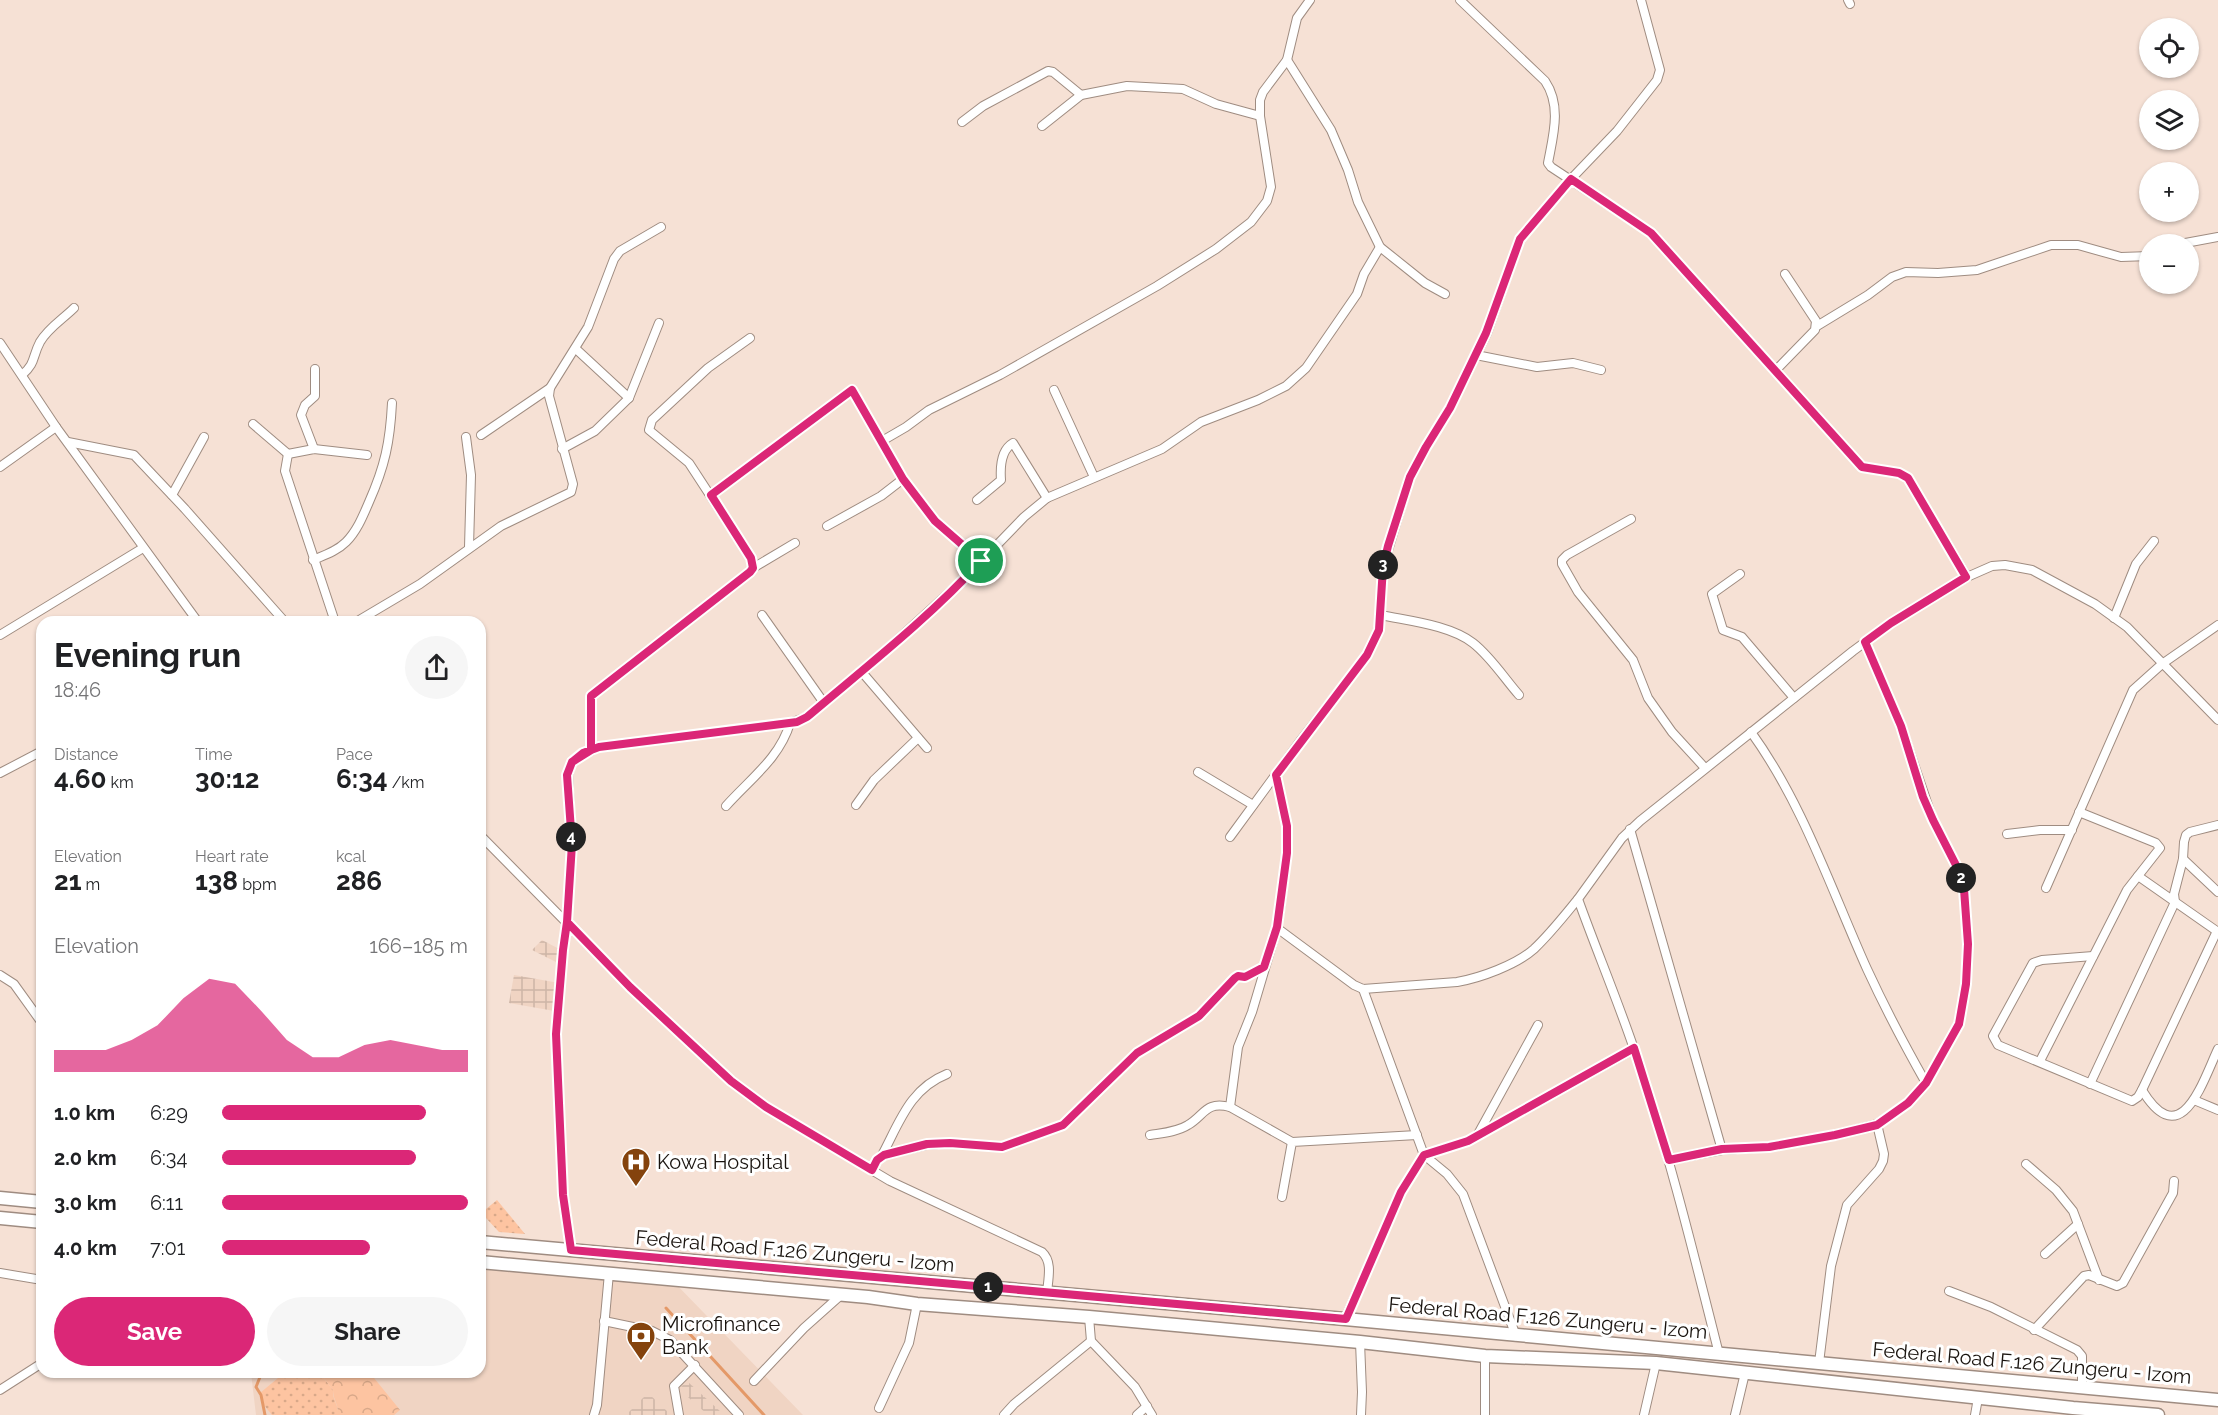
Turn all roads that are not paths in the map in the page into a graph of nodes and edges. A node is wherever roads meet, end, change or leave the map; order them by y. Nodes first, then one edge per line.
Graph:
1 (1310, 0) edge
2 (1460, 0) edge
3 (1641, 0) edge
4 (1287, 60) junction
5 (1081, 95) junction
6 (1260, 116) junction
7 (962, 122) dead end
8 (1042, 126) dead end
9 (1571, 179) junction
10 (661, 227) dead end
11 (2218, 237) edge
12 (2199, 241) edge
13 (1380, 247) junction
14 (2139, 256) edge
15 (1785, 274) dead end
16 (1445, 294) dead end
17 (74, 308) dead end
18 (659, 323) dead end
19 (1816, 326) junction
20 (750, 338) dead end
21 (0, 343) edge
22 (576, 349) junction
23 (1476, 355) junction
24 (315, 369) dead end
25 (1601, 370) dead end
26 (1776, 370) junction
27 (22, 375) junction
28 (550, 388) junction
29 (1054, 390) dead end
30 (628, 398) junction
31 (392, 403) dead end
32 (253, 424) dead end
33 (56, 427) junction
34 (481, 435) dead end
35 (204, 437) dead end
36 (466, 437) dead end
37 (882, 441) junction
38 (68, 442) junction
39 (314, 448) junction
40 (562, 449) junction
41 (288, 454) junction
42 (367, 455) dead end
43 (0, 467) edge
44 (1094, 477) junction
45 (903, 479) junction
46 (172, 495) junction
47 (711, 495) junction
48 (1047, 498) junction
49 (977, 500) dead end
50 (1631, 519) dead end
51 (827, 525) dead end
52 (2154, 541) dead end
53 (795, 543) dead end
54 (469, 547) junction
55 (143, 548) junction
56 (313, 560) junction
57 (981, 561) junction
58 (753, 568) junction
59 (1740, 574) dead end
60 (1966, 577) junction
61 (762, 615) dead end
62 (1381, 615) junction
63 (194, 616) edge
64 (280, 616) edge
65 (333, 616) edge
66 (366, 616) edge
67 (2114, 618) junction
68 (2218, 626) edge
69 (0, 635) edge
70 (1865, 642) junction
71 (2162, 664) junction
72 (861, 671) junction
73 (1518, 696) dead end
74 (1794, 698) junction
75 (824, 703) junction
76 (2218, 720) edge
77 (790, 723) junction
78 (1751, 732) junction
79 (918, 738) junction
80 (927, 748) dead end
81 (591, 750) junction
82 (36, 754) edge
83 (1705, 768) junction
84 (1198, 772) dead end
85 (0, 773) edge
86 (1276, 775) junction
87 (856, 805) dead end
88 (1253, 805) junction
89 (726, 806) dead end
90 (2079, 812) junction
91 (2218, 825) edge
92 (1630, 829) junction
93 (2072, 830) junction
94 (2007, 834) dead end
95 (1230, 837) dead end
96 (486, 841) edge
97 (2183, 859) junction
98 (2138, 876) junction
99 (2046, 888) dead end
100 (2218, 892) edge
101 (1578, 899) junction
102 (2175, 902) junction
103 (567, 922) junction
104 (1277, 927) junction
105 (2217, 932) edge
106 (2093, 956) junction
107 (1264, 967) junction
108 (0, 975) edge
109 (1363, 989) junction
110 (36, 1015) edge
111 (1538, 1025) dead end
112 (1634, 1048) junction
113 (2217, 1052) edge
114 (2040, 1061) junction
115 (947, 1074) dead end
116 (1926, 1083) junction
117 (2090, 1084) junction
118 (2142, 1090) junction
119 (2194, 1100) junction
120 (1230, 1107) junction
121 (2218, 1110) edge
122 (1877, 1125) junction
123 (1150, 1135) dead end
124 (1417, 1135) junction
125 (1477, 1137) junction
126 (1292, 1142) junction
127 (1722, 1149) junction
128 (1424, 1155) junction
129 (880, 1157) junction
130 (1669, 1160) junction
131 (2026, 1164) dead end
132 (872, 1170) junction
133 (2174, 1181) dead end
134 (0, 1197) edge
135 (1282, 1197) dead end
136 (36, 1201) edge
137 (0, 1219) edge
138 (36, 1222) edge
139 (2078, 1224) junction
140 (486, 1243) edge
141 (571, 1250) junction
142 (2045, 1254) dead end
143 (486, 1263) edge
144 (0, 1273) edge
145 (609, 1273) junction
146 (870, 1276) junction
147 (36, 1279) edge
148 (2099, 1280) junction
149 (1949, 1291) dead end
150 (1047, 1293) junction
151 (841, 1295) junction
152 (868, 1297) junction
153 (916, 1304) junction
154 (1089, 1317) junction
155 (1346, 1319) junction
156 (604, 1321) junction
157 (2034, 1330) junction
158 (1516, 1336) junction
159 (1091, 1341) junction
160 (1360, 1342) junction
161 (1719, 1354) junction
162 (1485, 1356) junction
163 (1656, 1363) junction
164 (1819, 1363) junction
165 (695, 1365) junction
166 (36, 1367) edge
167 (1745, 1373) junction
168 (754, 1382) dead end
169 (2082, 1388) junction
170 (0, 1390) edge
171 (1978, 1398) junction
172 (2218, 1400) edge
173 (1146, 1406) junction
174 (879, 1408) dead end
175 (2073, 1412) edge
176 (594, 1415) edge
177 (680, 1415) edge
178 (740, 1415) edge
179 (1004, 1415) edge
180 (1137, 1415) edge
181 (1152, 1415) edge
182 (1361, 1415) edge
183 (1485, 1415) edge
184 (1644, 1415) edge
185 (1736, 1415) edge
186 (1975, 1415) edge
187 (2158, 1415) edge

1 - 4 street
2 - 9 street
3 - 9 street
4 - 6 street
4 - 13 street
5 - 6 street
5 - 7 street
5 - 8 street
6 - 37 street
9 - 23 street
9 - 26 street
10 - 22 street
11 - 12 street
13 - 16 street
13 - 44 street
14 - 19 street
15 - 19 street
17 - 27 street
18 - 30 street
19 - 26 street
20 - 47 street
21 - 27 street
22 - 28 street
22 - 30 street
23 - 25 street
23 - 62 street
24 - 39 street
26 - 60 street
27 - 33 street
28 - 34 street
28 - 40 street
29 - 44 street
30 - 40 street
31 - 56 street
32 - 41 street
33 - 38 street
33 - 43 street
35 - 46 street
36 - 54 street
37 - 45 street
37 - 47 street
38 - 46 street
38 - 55 street
39 - 41 street
39 - 42 street
40 - 54 street
41 - 56 street
44 - 48 street
45 - 51 street
45 - 57 street
46 - 64 street
47 - 58 street
48 - 49 street
48 - 57 street
50 - 83 street
52 - 67 street
53 - 58 street
54 - 66 street
55 - 63 street
55 - 69 street
56 - 65 street
57 - 72 street
58 - 81 street
59 - 74 street
60 - 67 street
60 - 70 street
61 - 75 street
62 - 73 street
62 - 86 street
67 - 71 street
68 - 71 street
70 - 74 street
70 - 116 street
71 - 76 street
71 - 90 street
72 - 75 street
72 - 79 street
74 - 78 street
75 - 77 street
77 - 81 street
77 - 89 street
78 - 83 street
78 - 116 street
79 - 80 street
79 - 87 street
81 - 103 street
82 - 85 street
83 - 92 street
84 - 88 street
86 - 88 street
86 - 104 street
88 - 95 street
90 - 93 street
90 - 98 street
91 - 97 street
92 - 101 street
92 - 127 street
93 - 94 street
93 - 99 street
96 - 103 street
97 - 100 street
97 - 102 street
98 - 102 street
98 - 106 street
101 - 109 street
101 - 112 street
102 - 105 street
102 - 117 street
103 - 132 street
103 - 141 street
104 - 107 street
104 - 109 street
105 - 118 street
106 - 114 street
106 - 114 street
107 - 120 street
107 - 129 street
108 - 110 street
109 - 124 street
111 - 125 street
112 - 125 street
112 - 130 street
113 - 119 street
114 - 117 street
115 - 129 street
116 - 122 street
117 - 118 street
118 - 119 street
119 - 121 street
120 - 123 street
120 - 126 street
122 - 127 street
122 - 164 street
124 - 126 street
124 - 128 street
125 - 128 street
126 - 135 street
127 - 130 street
128 - 155 street
128 - 158 street
129 - 132 street
130 - 161 street
131 - 139 street
132 - 150 street
133 - 148 street
134 - 136 main road
137 - 138 main road
139 - 142 street
139 - 148 street
140 - 141 main road, Federal Road F.126 Zungeru - Izom
141 - 146 main road, Federal Road F.126 Zungeru - Izom
143 - 145 main road, Federal Road F.126 Zungeru - Izom
144 - 147 street
145 - 151 main road, Federal Road F.126 Zungeru - Izom
145 - 156 street
146 - 150 main road, Federal Road F.126 Zungeru - Izom
146 - 152 main road
148 - 157 street
149 - 157 street
150 - 155 main road, Federal Road F.126 Zungeru - Izom
151 - 152 main road, Federal Road F.126 Zungeru - Izom
151 - 168 street
152 - 153 main road, Federal Road F.126 Zungeru - Izom
153 - 154 main road, Federal Road F.126 Zungeru - Izom
153 - 174 street
154 - 159 street
154 - 160 main road, Federal Road F.126 Zungeru - Izom
155 - 158 main road, Federal Road F.126 Zungeru - Izom
156 - 165 street
156 - 176 street
157 - 169 street
158 - 161 main road, Federal Road F.126 Zungeru - Izom
159 - 173 street
159 - 179 street
160 - 162 main road, Federal Road F.126 Zungeru - Izom
160 - 182 street
161 - 164 main road, Federal Road F.126 Zungeru - Izom
162 - 163 main road, Federal Road F.126 Zungeru - Izom
162 - 183 street
163 - 167 main road, Federal Road F.126 Zungeru - Izom
163 - 184 street
164 - 169 main road, Federal Road F.126 Zungeru - Izom
165 - 177 street
165 - 178 street
166 - 170 street
167 - 171 main road, Federal Road F.126 Zungeru - Izom
167 - 185 street
169 - 172 main road, Federal Road F.126 Zungeru - Izom
171 - 175 main road, Federal Road F.126 Zungeru - Izom
171 - 186 street
173 - 180 street
173 - 181 street
175 - 187 main road, Federal Road F.126 Zungeru - Izom

